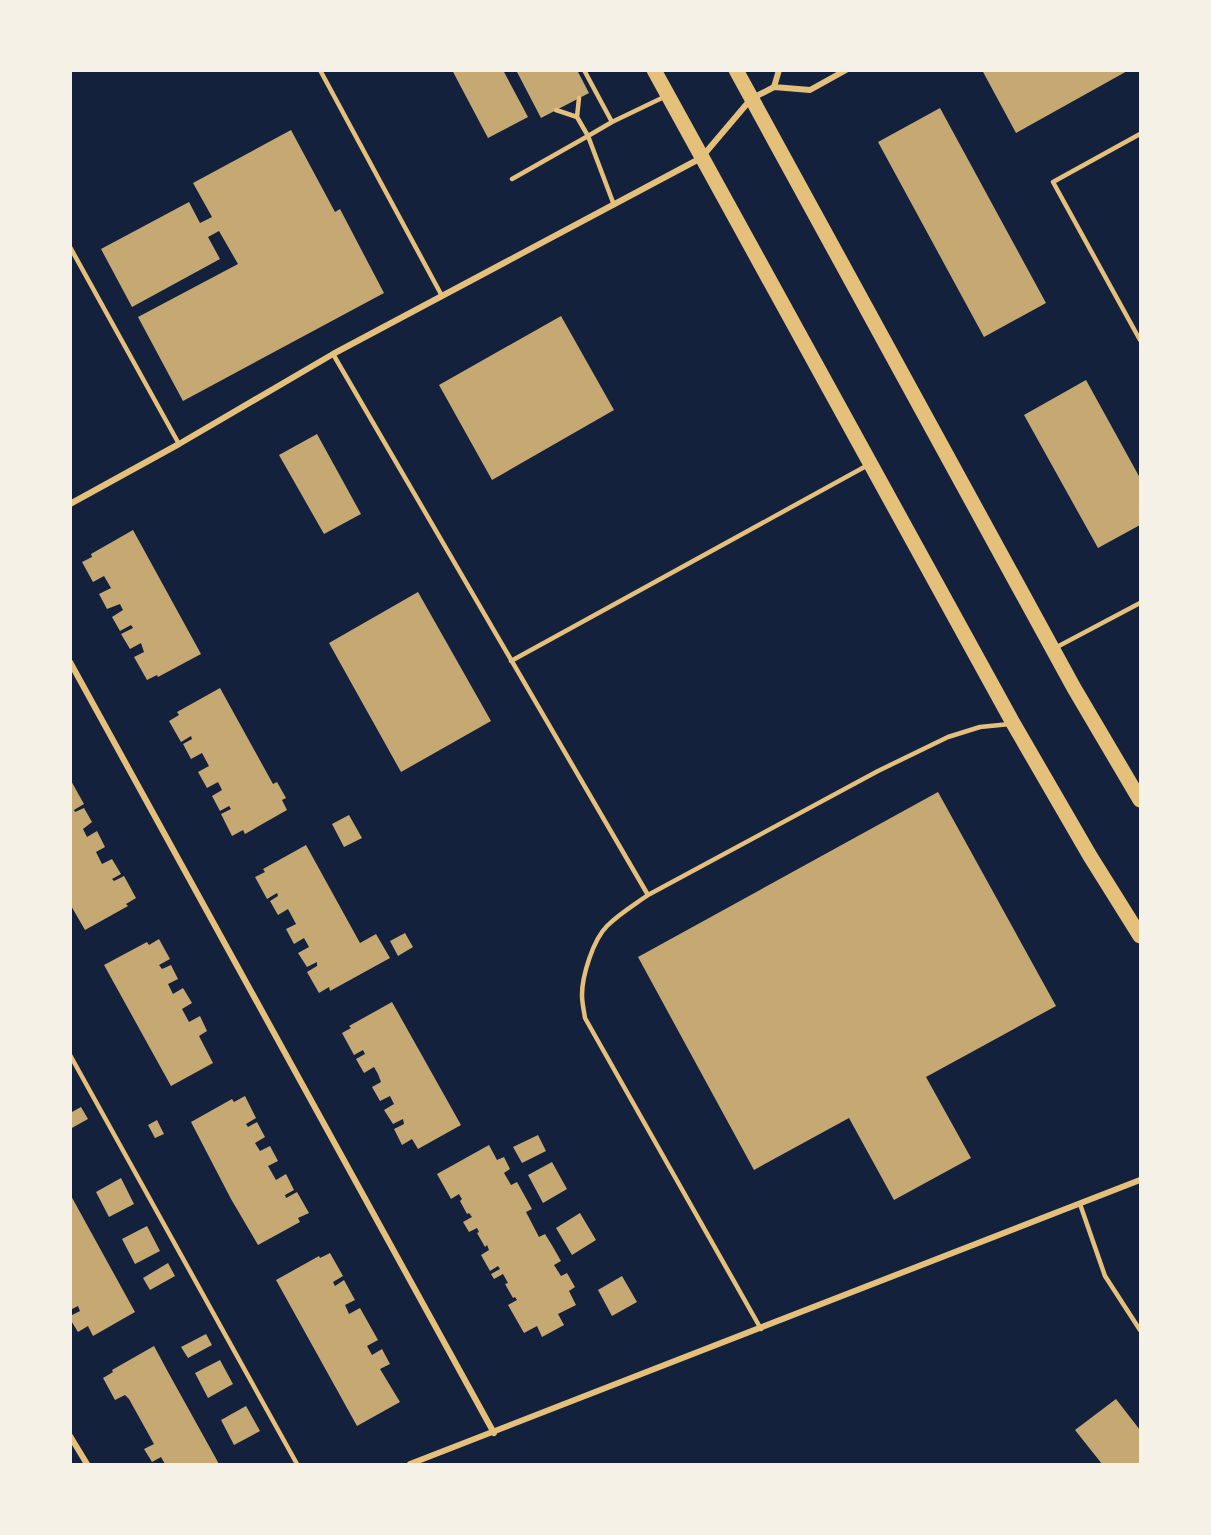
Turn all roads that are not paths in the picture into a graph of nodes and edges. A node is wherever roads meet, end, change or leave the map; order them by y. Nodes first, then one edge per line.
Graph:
1 (320, 70) edge
2 (584, 70) edge
3 (654, 70) edge
4 (736, 70) edge
5 (779, 70) edge
6 (846, 70) edge
7 (774, 87) junction
8 (667, 96) junction
9 (579, 98) dead end
10 (752, 99) junction
11 (556, 110) dead end
12 (577, 117) junction
13 (612, 122) junction
14 (1140, 134) edge
15 (588, 136) junction
16 (701, 158) junction
17 (512, 179) dead end
18 (614, 206) junction
19 (70, 247) edge
20 (442, 296) junction
21 (1140, 340) edge
22 (333, 354) junction
23 (179, 444) junction
24 (871, 464) junction
25 (70, 504) edge
26 (1140, 603) edge
27 (1053, 649) junction
28 (512, 661) junction
29 (70, 662) edge
30 (1013, 723) junction
31 (1140, 800) edge
32 (648, 895) junction
33 (1140, 936) edge
34 (70, 1054) edge
35 (1140, 1180) edge
36 (1080, 1204) junction
37 (1140, 1320) edge
38 (1135, 1323) junction
39 (761, 1329) junction
40 (1140, 1330) edge
41 (494, 1433) junction
42 (70, 1436) edge
43 (87, 1464) edge
44 (297, 1464) edge
45 (410, 1464) edge

1 - 20 lane
2 - 13 lane
3 - 8 main road
4 - 10 main road
5 - 7 street
6 - 7 street
7 - 10 street
8 - 13 lane
8 - 16 main road
9 - 12 lane
10 - 16 street
10 - 27 main road
11 - 12 lane
12 - 15 lane
13 - 15 lane
14 - 21 lane
15 - 17 lane
15 - 18 lane
16 - 18 street
16 - 24 main road
18 - 20 street
19 - 23 lane
20 - 22 street
22 - 23 street
22 - 28 lane
23 - 25 street
24 - 28 lane
24 - 30 main road
26 - 27 lane
27 - 31 main road
28 - 32 lane
29 - 41 street
30 - 32 lane
30 - 33 main road
32 - 39 lane
34 - 44 lane
35 - 36 street
36 - 38 lane
36 - 39 street
37 - 38 lane
38 - 40 lane
39 - 41 street
41 - 45 street
42 - 43 street

